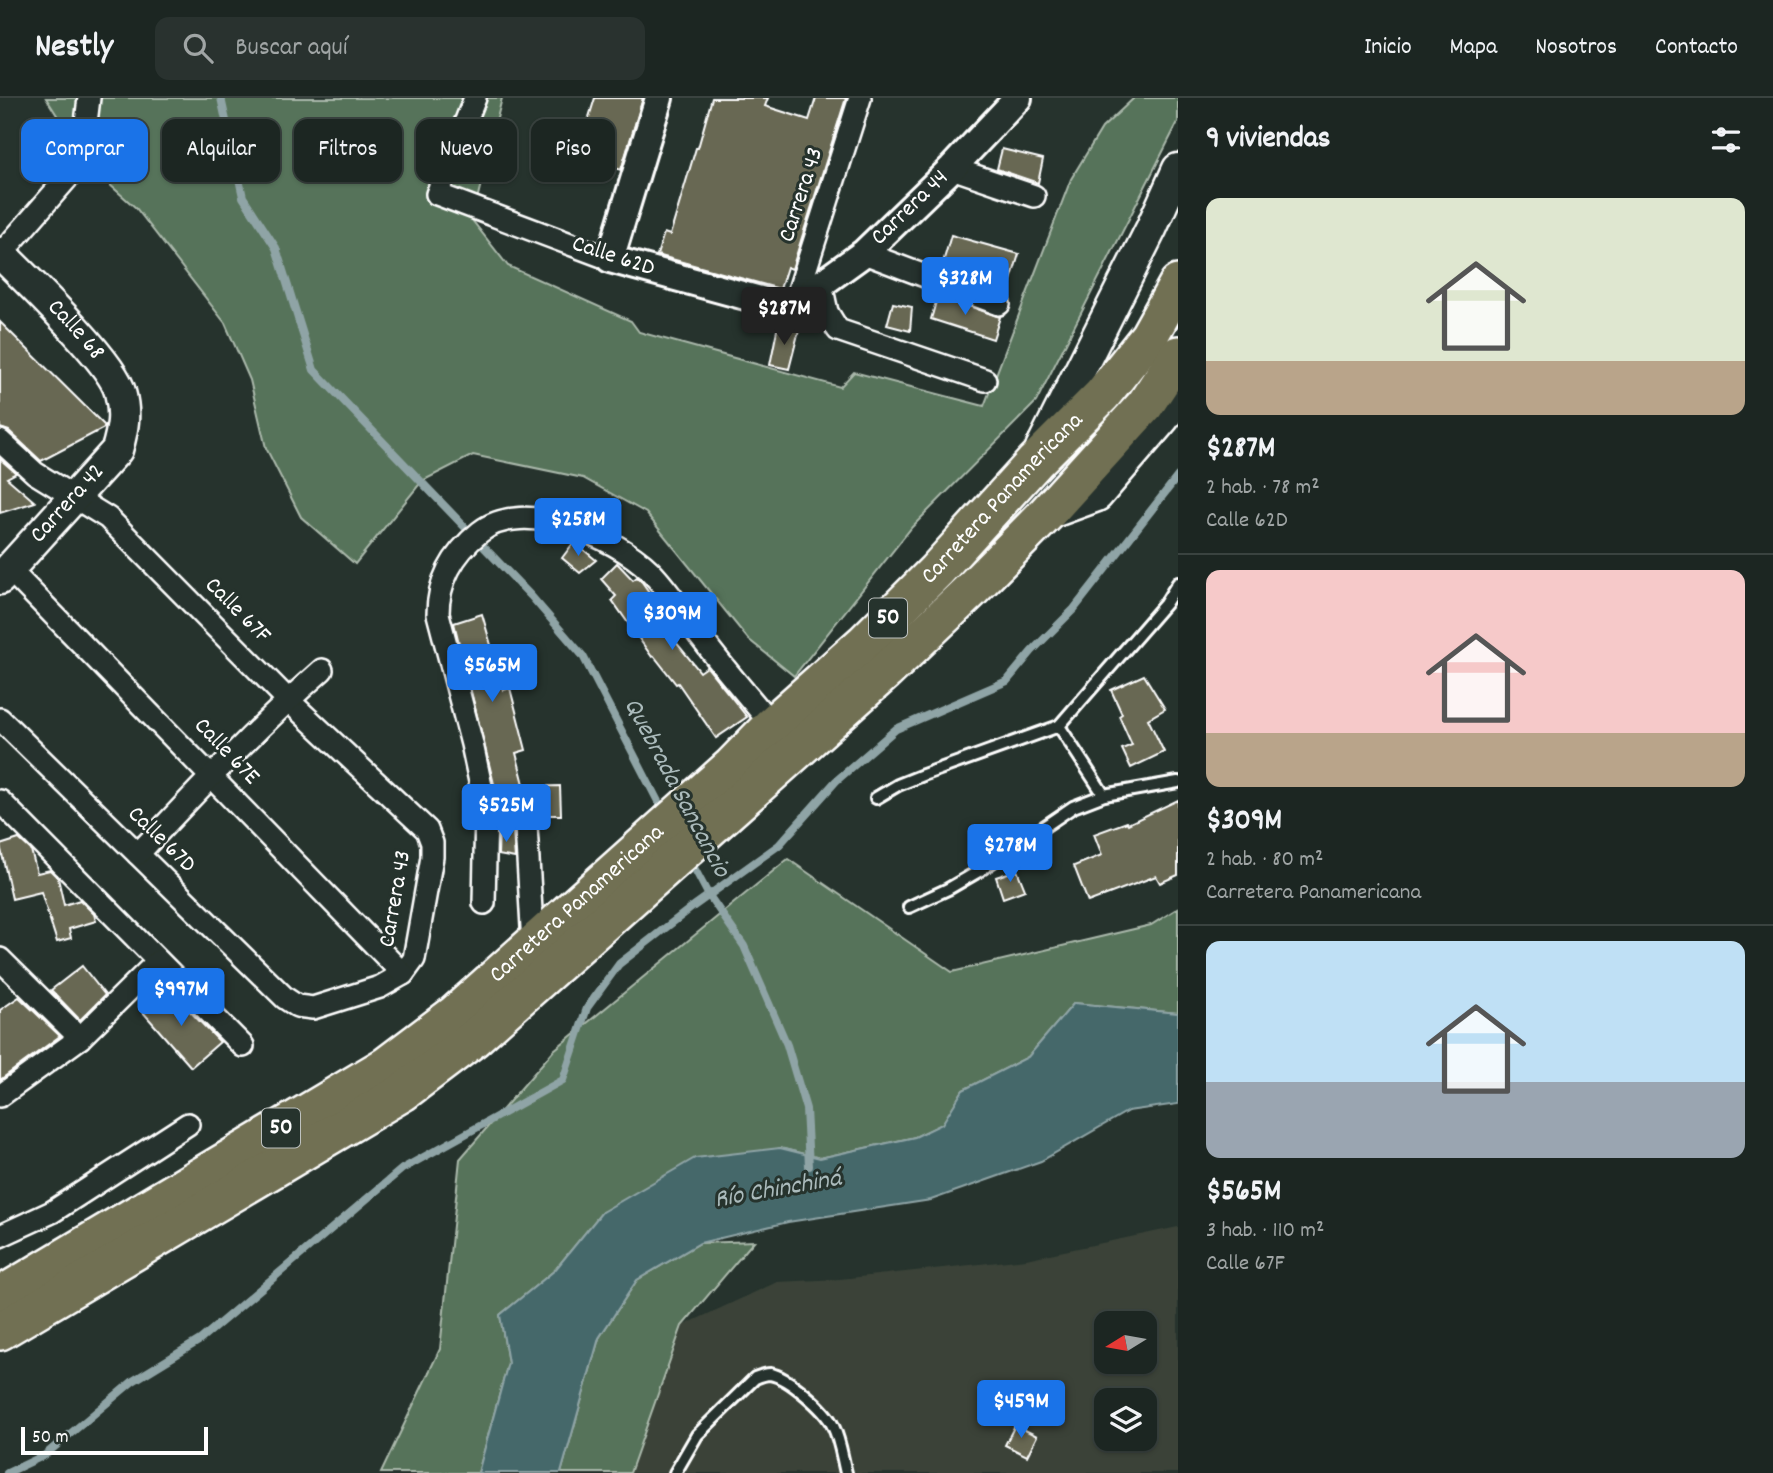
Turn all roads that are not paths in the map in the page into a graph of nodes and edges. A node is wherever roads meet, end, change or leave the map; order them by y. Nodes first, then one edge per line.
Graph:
1 (89, 98) edge
2 (475, 98) edge
3 (659, 98) edge
4 (860, 98) edge
5 (1018, 98) edge
6 (952, 168) junction
7 (1178, 169) edge
8 (1034, 196) dead end
9 (1, 253) edge
10 (864, 253) junction
11 (610, 259) junction
12 (821, 284) junction
13 (1178, 284) edge
14 (999, 304) dead end
15 (793, 309) junction
16 (1178, 355) edge
17 (985, 380) dead end
18 (1178, 398) edge
19 (125, 424) joint
20 (0, 441) edge
21 (1035, 461) junction
22 (75, 498) junction
23 (1045, 515) junction
24 (5, 574) edge
25 (1178, 583) edge
26 (322, 670) dead end
27 (288, 700) junction
28 (0, 719) edge
29 (772, 725) junction
30 (1059, 726) junction
31 (748, 773) junction
32 (212, 776) junction
33 (1178, 782) edge
34 (1104, 795) junction
35 (876, 798) dead end
36 (0, 801) edge
37 (486, 810) junction
38 (427, 830) joint
39 (138, 854) junction
40 (484, 903) dead end
41 (909, 907) dead end
42 (538, 939) junction
43 (0, 959) edge
44 (158, 961) junction
45 (403, 974) junction
46 (285, 998) joint
47 (80, 1038) junction
48 (243, 1046) dead end
49 (0, 1096) edge
50 (188, 1124) dead end
51 (0, 1236) edge
52 (0, 1296) edge
53 (0, 1331) edge
54 (676, 1473) edge
55 (846, 1473) edge

1 - 9 street
2 - 11 street, Calle 62D
3 - 11 street
4 - 15 street, Carrera 43
5 - 6 street, Carrera 44
6 - 8 street
6 - 10 street, Carrera 44
7 - 21 main road
9 - 19 main road, Calle 68
10 - 12 street, Carrera 44
10 - 14 street
11 - 15 street, Calle 62D
12 - 15 street, Carrera 44
12 - 17 street
13 - 21 highway, Carretera Panamericana / 50
16 - 23 highway, Carretera Panamericana / 50
18 - 23 main road
19 - 22 main road, Carrera 42
20 - 22 street, Calle 67F
21 - 29 highway, Carretera Panamericana / 50
22 - 24 main road, Carrera 42
22 - 27 street, Calle 67F
23 - 31 highway, Carretera Panamericana / 50
24 - 32 street, Calle 67E
25 - 30 lane
26 - 27 street
27 - 32 street
27 - 38 street, Calle 67F
28 - 39 street, Calle 67D
29 - 31 highway, Carretera Panamericana / 50
29 - 37 street
30 - 34 lane
30 - 35 lane
31 - 42 highway, Carretera Panamericana / 50
31 - 53 highway, Carretera Panamericana / 50
32 - 39 street
32 - 45 street, Calle 67E
33 - 34 lane
34 - 41 lane
36 - 44 street
37 - 40 street
37 - 42 street
38 - 45 street, Carrera 43
39 - 46 street, Calle 67D
42 - 52 highway, Carretera Panamericana / 50
43 - 47 street
44 - 47 street
44 - 48 street
45 - 46 street, Carrera 43
47 - 49 street
50 - 51 street
54 - 55 lane

